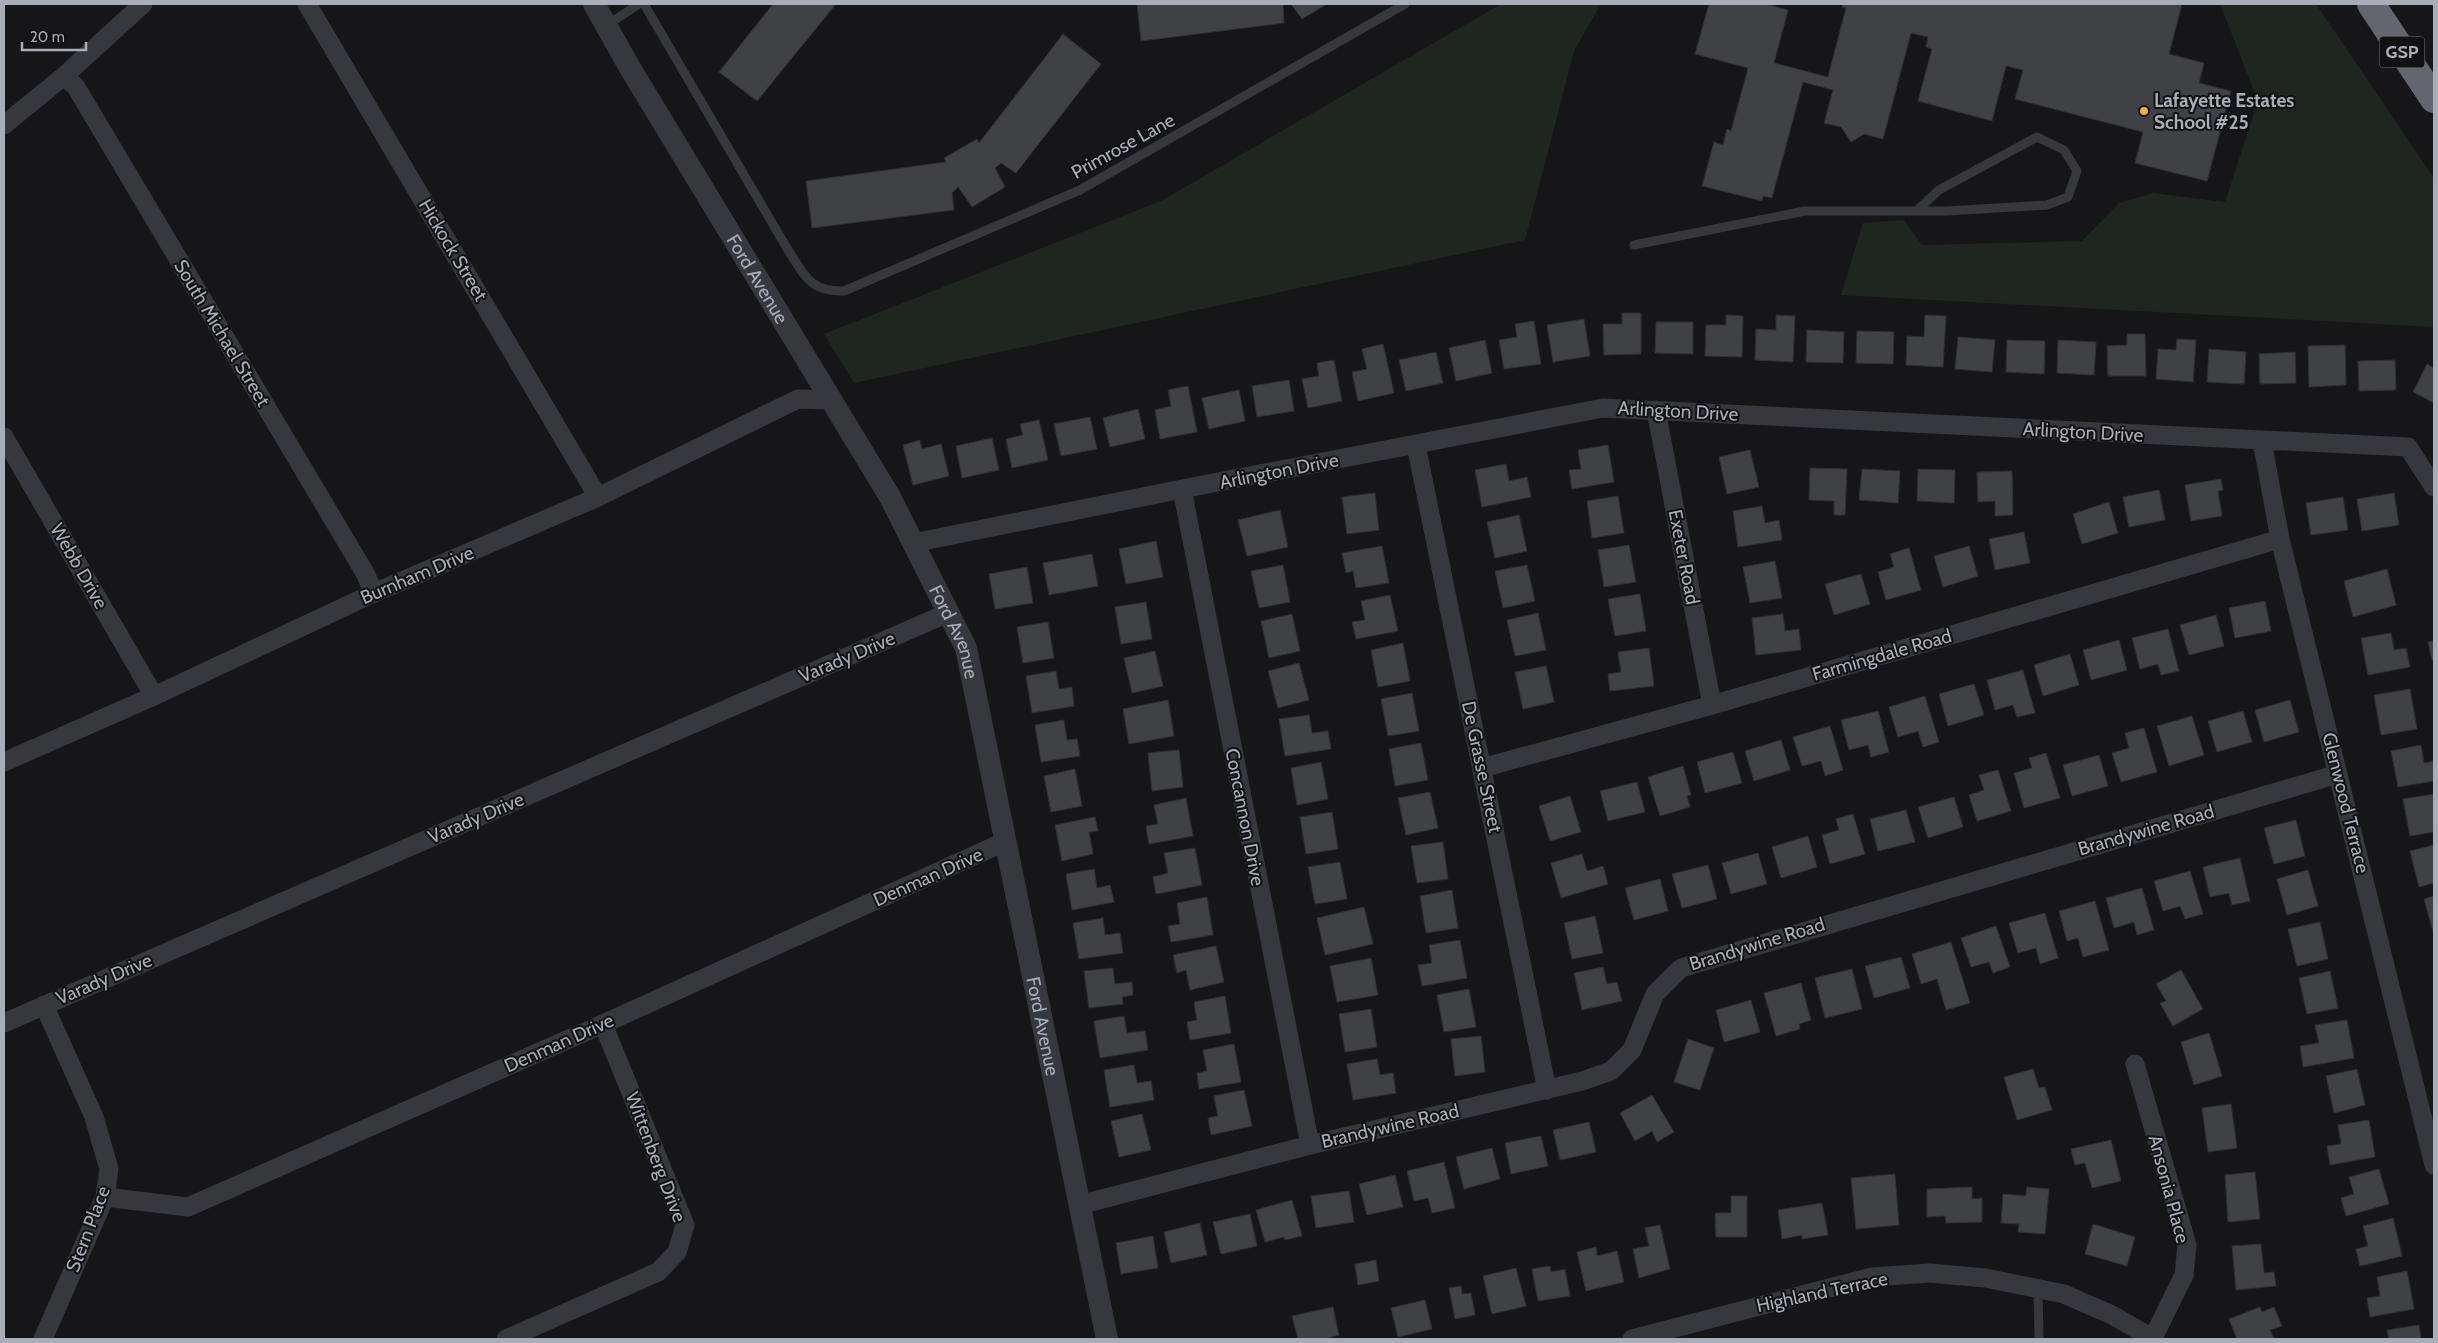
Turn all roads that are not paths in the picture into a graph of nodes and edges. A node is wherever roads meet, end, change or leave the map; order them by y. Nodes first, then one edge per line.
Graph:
1 (144, 4) edge
2 (307, 4) edge
3 (594, 4) edge
4 (639, 4) edge
5 (644, 4) edge
6 (1406, 4) edge
7 (2370, 4) edge
8 (606, 25) junction
9 (64, 76) junction
10 (2434, 100) edge
11 (4, 124) edge
12 (1916, 211) junction
13 (1634, 244) dead end
14 (831, 400) junction
15 (1656, 410) junction
16 (4, 437) edge
17 (2262, 441) junction
18 (1416, 445) junction
19 (2434, 487) edge
20 (1182, 489) junction
21 (598, 497) junction
22 (2280, 539) junction
23 (913, 544) junction
24 (374, 593) junction
25 (948, 613) junction
26 (154, 696) junction
27 (1712, 705) junction
28 (4, 762) edge
29 (1482, 768) junction
30 (2338, 774) junction
31 (1004, 842) junction
32 (44, 1005) junction
33 (4, 1023) edge
34 (603, 1024) junction
35 (2135, 1064) dead end
36 (1547, 1090) junction
37 (1310, 1145) junction
38 (2434, 1165) edge
39 (105, 1198) junction
40 (1079, 1205) junction
41 (2038, 1289) junction
42 (43, 1339) edge
43 (506, 1339) edge
44 (1107, 1339) edge
45 (1632, 1339) edge
46 (2039, 1339) edge
47 (2154, 1339) edge

1 - 9 street
2 - 21 street, Hickock Street
3 - 8 street, Ford Avenue
4 - 8 lane
5 - 6 lane, Primrose Lane
7 - 10 highway, GSP
8 - 14 street, Ford Avenue
9 - 11 street
9 - 24 street, South Michael Street
12 - 12 lane
12 - 13 lane
14 - 21 street, Burnham Drive
14 - 23 street, Ford Avenue
15 - 17 street, Arlington Drive
15 - 18 street, Arlington Drive
15 - 27 street, Exeter Road
16 - 26 street, Webb Drive
17 - 19 street, Arlington Drive
17 - 22 street, Glenwood Terrace
18 - 20 street, Arlington Drive
18 - 29 street, De Grasse Street
20 - 23 street, Arlington Drive
20 - 37 street, Concannon Drive
21 - 24 street, Burnham Drive
22 - 27 street, Farmingdale Road
22 - 30 street, Glenwood Terrace
23 - 25 street, Ford Avenue
24 - 26 street, Burnham Drive
25 - 31 street, Ford Avenue
25 - 32 street, Varady Drive
26 - 28 street, Burnham Drive
27 - 29 street, Farmingdale Road
29 - 36 street, De Grasse Street
30 - 36 street, Brandywine Road
30 - 38 street, Glenwood Terrace
31 - 34 street, Denman Drive
31 - 40 street, Ford Avenue
32 - 33 street, Varady Drive
32 - 39 street, Stern Place
34 - 39 street, Denman Drive
34 - 43 street, Wittenberg Drive
35 - 47 street, Ansonia Place
36 - 37 street, Brandywine Road
37 - 40 street, Brandywine Road
39 - 42 street, Stern Place
40 - 44 street, Ford Avenue
41 - 45 street, Highland Terrace
41 - 46 lane
41 - 47 street, Highland Terrace

